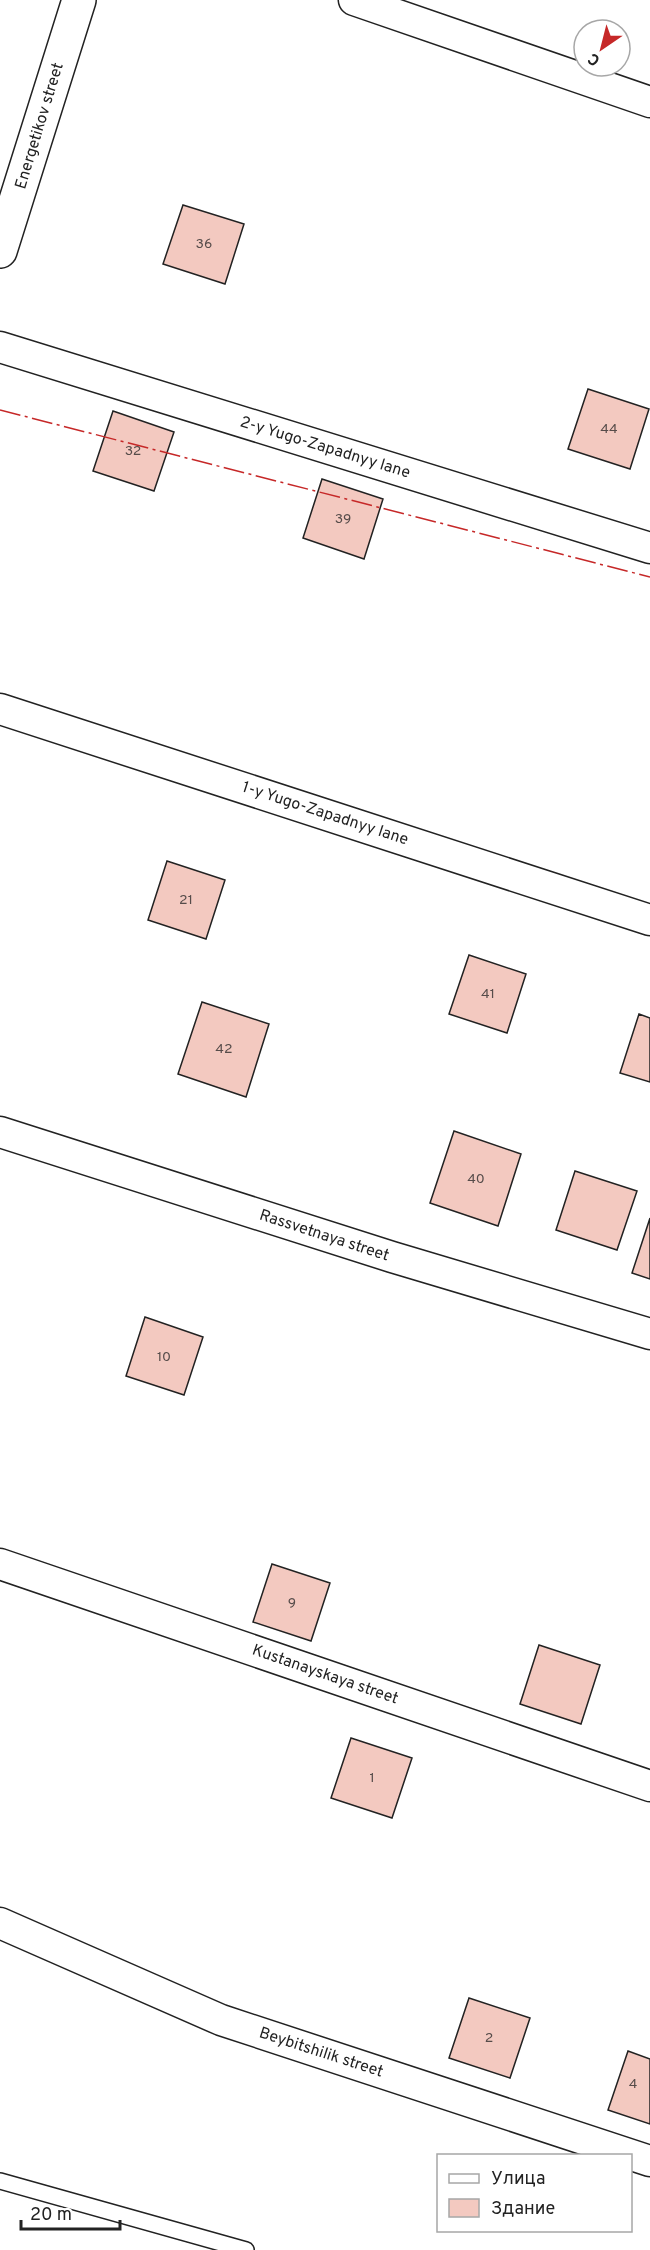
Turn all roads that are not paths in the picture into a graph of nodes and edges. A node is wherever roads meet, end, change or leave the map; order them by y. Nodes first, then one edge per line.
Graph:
1 (79, 0) edge
2 (354, 0) edge
3 (650, 102) edge
4 (0, 251) edge
5 (0, 347) edge
6 (650, 548) edge
7 (0, 709) edge
8 (650, 920) edge
9 (0, 1132) edge
10 (650, 1334) edge
11 (0, 1564) edge
12 (650, 1786) edge
13 (0, 1923) edge
14 (629, 2154) edge
15 (632, 2155) edge
16 (650, 2161) edge
17 (0, 2181) edge
18 (246, 2250) edge

1 - 4 main road, Energetikov street
2 - 3 street
5 - 6 street, 2-y Yugo-Zapadnyy lane
7 - 8 street, 1-y Yugo-Zapadnyy lane
9 - 10 street, Rassvetnaya street
11 - 12 street, Kustanayskaya street
13 - 14 street, Beybitshilik street
15 - 16 street, Beybitshilik street
17 - 18 lane

